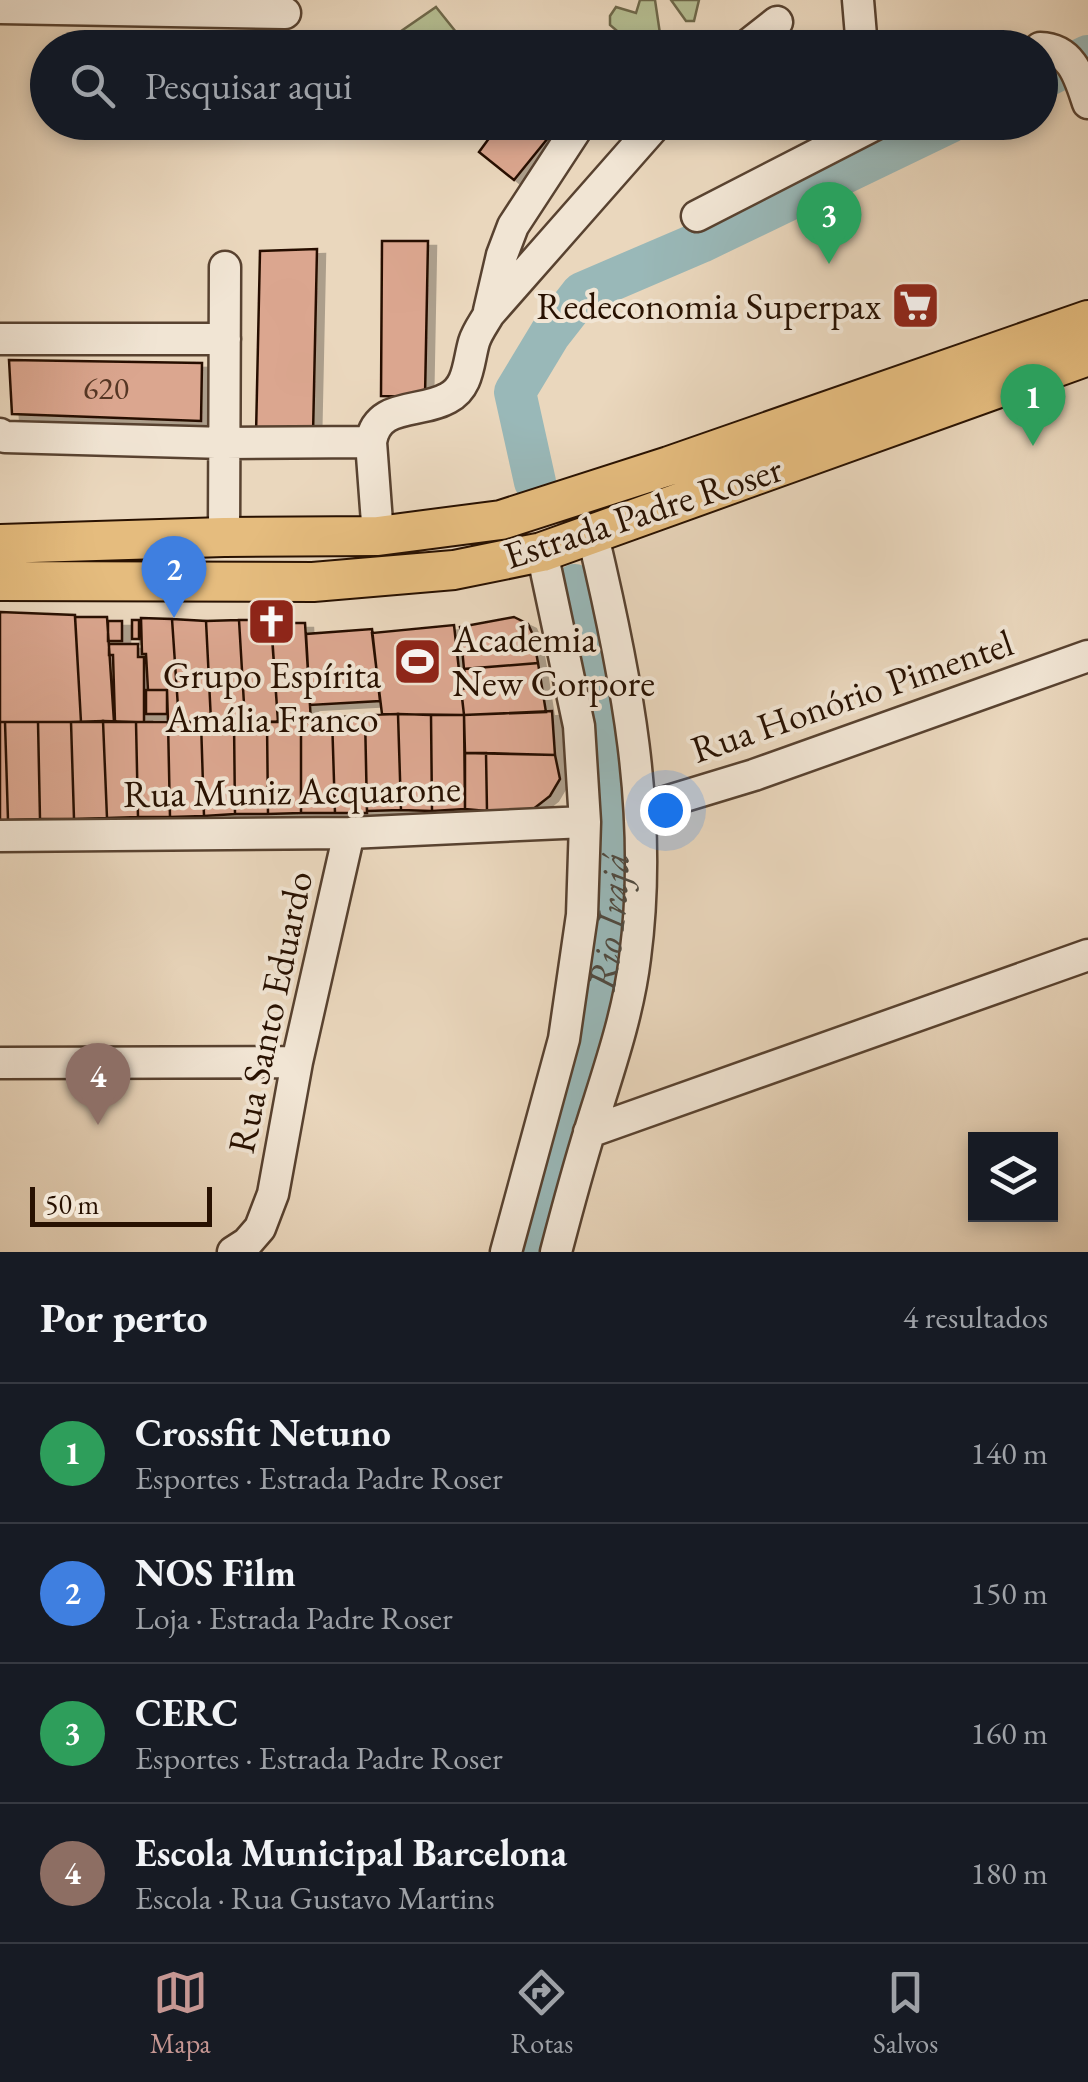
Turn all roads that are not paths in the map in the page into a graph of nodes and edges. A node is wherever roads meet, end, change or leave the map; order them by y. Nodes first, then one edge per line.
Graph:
1 (858, 0) edge
2 (0, 8) edge
3 (285, 13) dead end
4 (778, 22) dead end
5 (768, 30) edge
6 (860, 30) edge
7 (570, 140) edge
8 (642, 140) edge
9 (842, 140) edge
10 (697, 216) dead end
11 (225, 267) dead end
12 (489, 314) junction
13 (1088, 320) edge
14 (0, 339) edge
15 (225, 339) junction
16 (1088, 356) edge
17 (0, 434) edge
18 (371, 442) junction
19 (225, 443) junction
20 (378, 536) junction
21 (593, 536) junction
22 (224, 537) junction
23 (0, 544) edge
24 (542, 552) junction
25 (0, 581) edge
26 (1088, 656) edge
27 (642, 810) junction
28 (585, 822) junction
29 (350, 833) junction
30 (0, 836) edge
31 (1088, 955) edge
32 (297, 1062) junction
33 (0, 1063) edge
34 (590, 1132) junction
35 (233, 1252) edge
36 (506, 1252) edge
37 (556, 1252) edge

1 - 6 street
2 - 3 street
4 - 5 street
7 - 12 street
8 - 12 street
9 - 10 street
11 - 15 street
12 - 18 street
13 - 20 main road, Estrada Padre Roser
14 - 15 street
15 - 19 street
16 - 21 main road, Estrada Padre Roser
17 - 19 street
18 - 19 street
18 - 20 street
19 - 22 street
20 - 22 main road, Estrada Padre Roser
21 - 24 main road, Estrada Padre Roser
21 - 27 street
22 - 23 main road, Estrada Padre Roser
24 - 25 main road, Estrada Padre Roser
24 - 28 street
26 - 27 street, Rua Honório Pimentel
27 - 34 street
28 - 29 street, Rua Muniz Acquarone
28 - 36 street
29 - 30 street, Rua Muniz Acquarone
29 - 32 street, Rua Santo Eduardo
31 - 34 street
32 - 33 street
32 - 35 street, Rua Santo Eduardo
34 - 37 street

